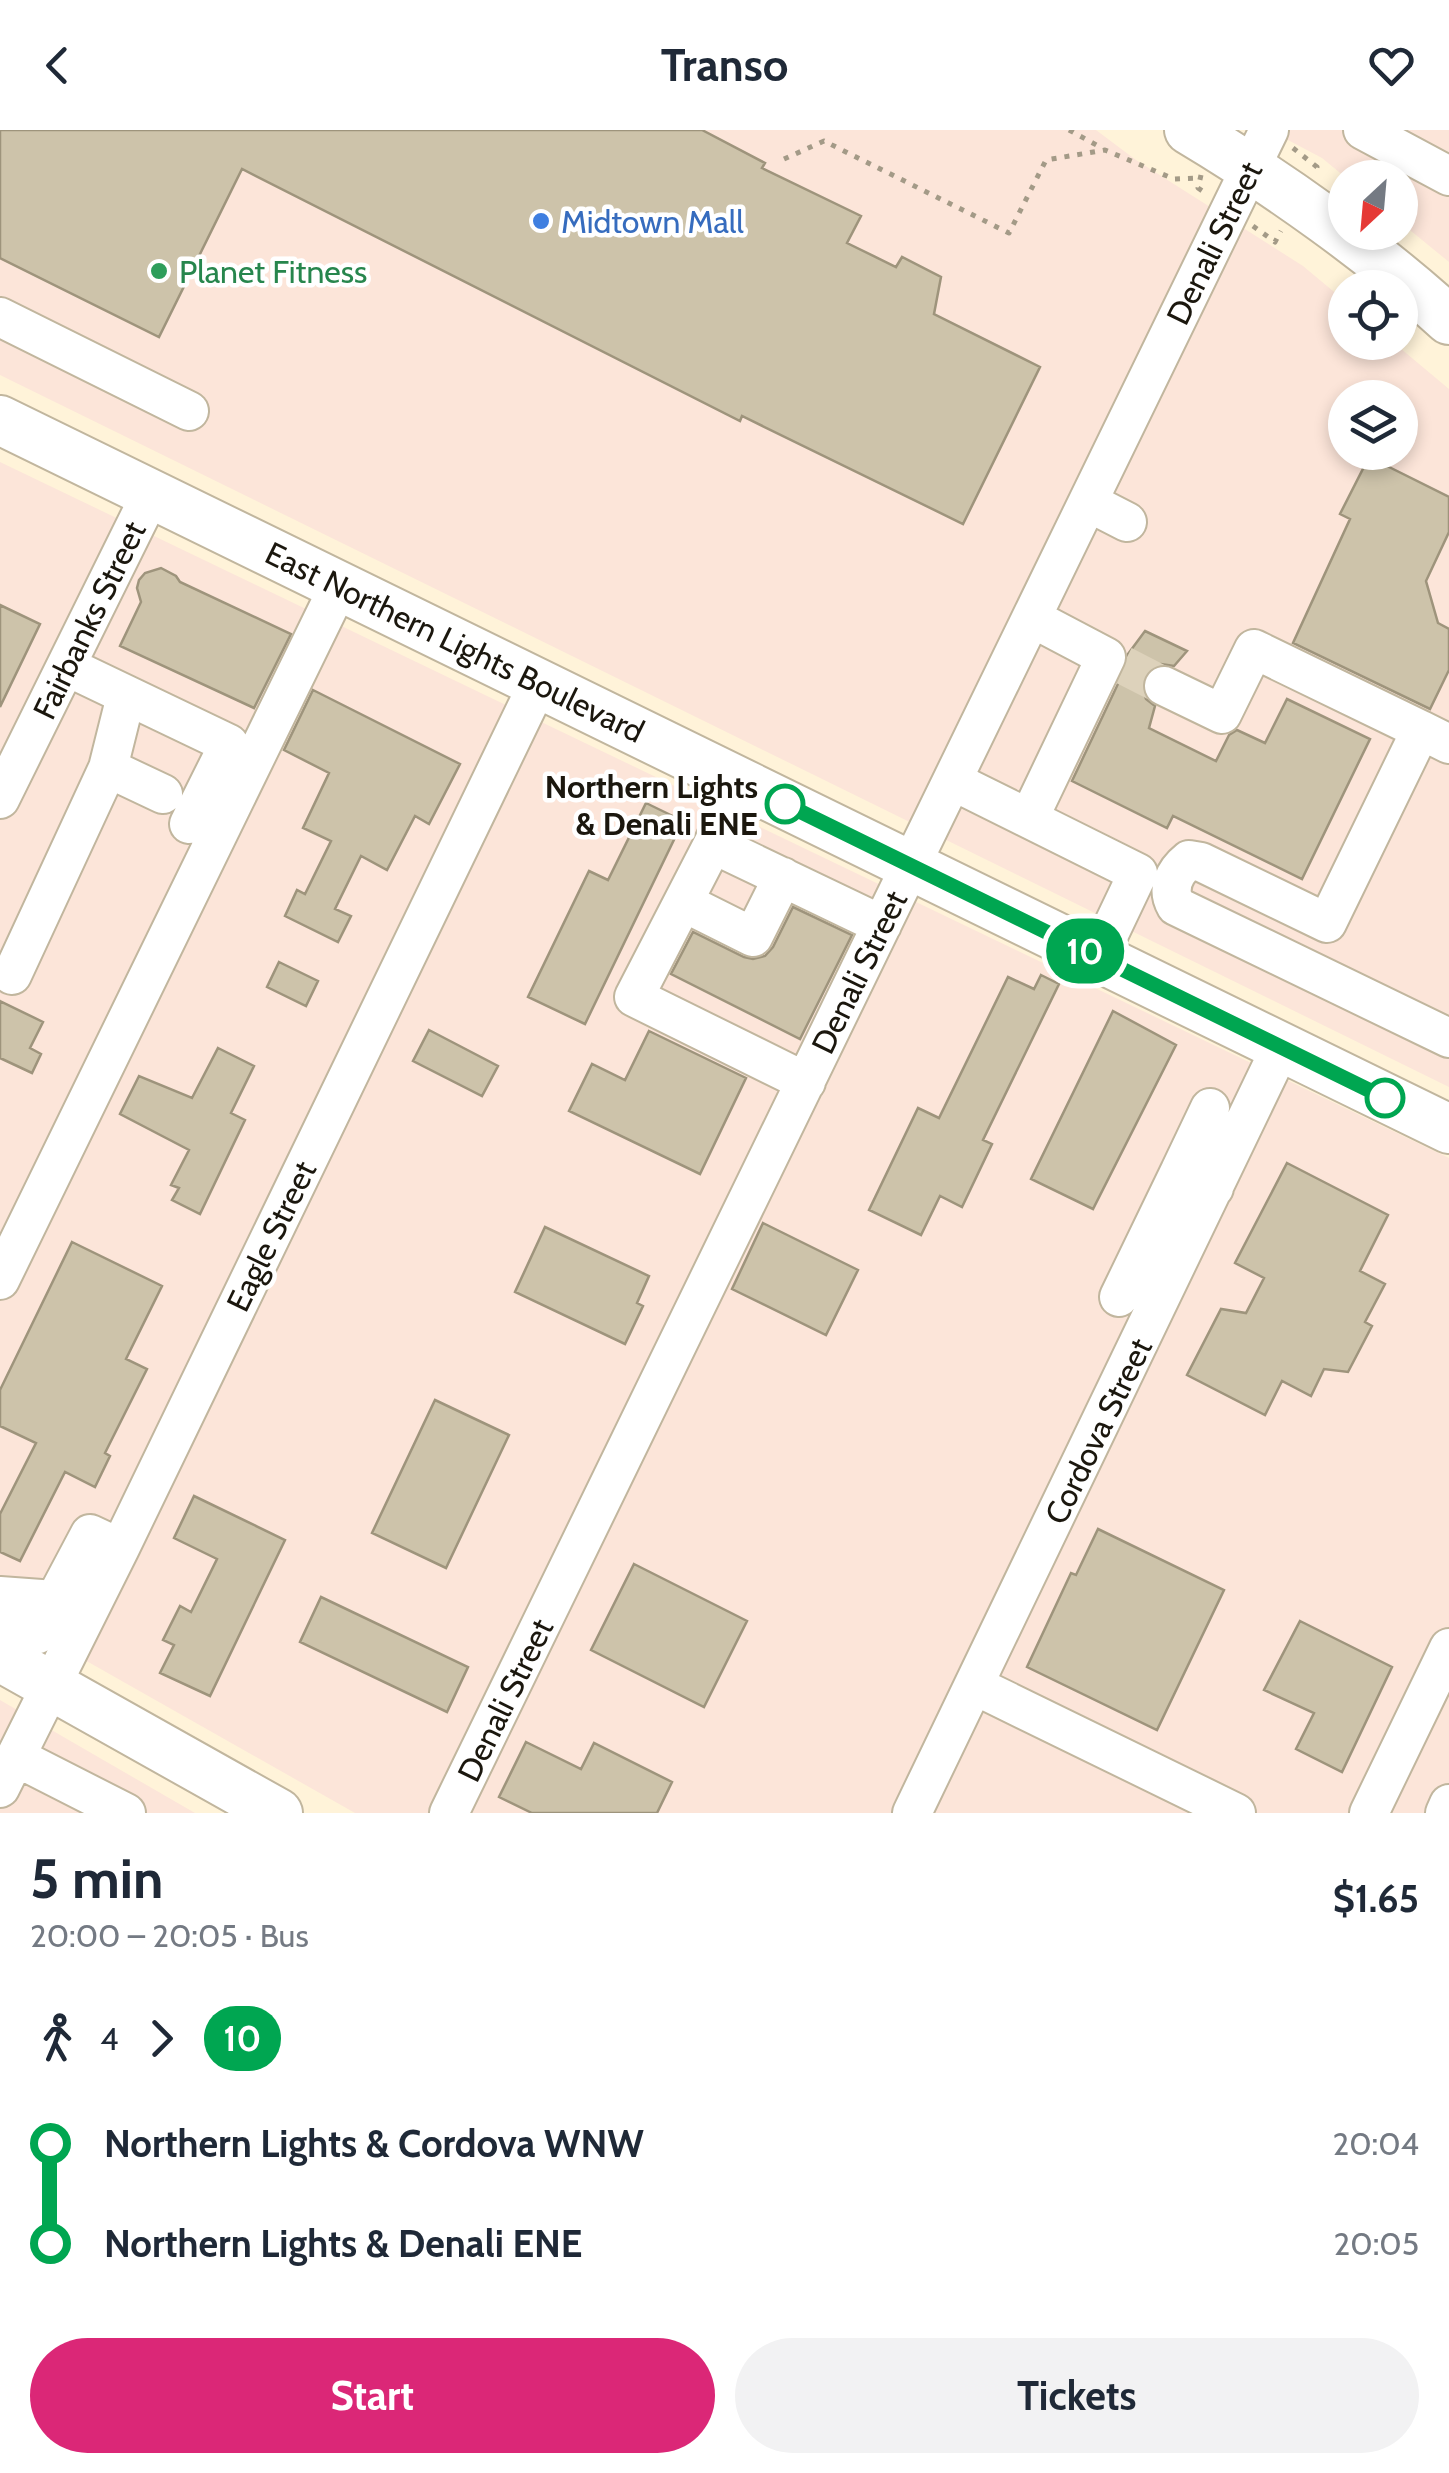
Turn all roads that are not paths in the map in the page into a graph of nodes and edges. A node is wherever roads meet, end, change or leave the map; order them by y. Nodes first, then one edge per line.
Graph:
1 (1189, 130) edge
2 (1363, 130) edge
3 (1260, 149) edge
4 (1449, 176) edge
5 (0, 317) edge
6 (1449, 320) edge
7 (189, 411) dead end
8 (0, 420) edge
9 (151, 494) junction
10 (1088, 502) junction
11 (1127, 522) dead end
12 (340, 584) junction
13 (1032, 618) junction
14 (66, 666) junction
15 (539, 682) junction
16 (1172, 688) tunnel mouth
17 (126, 696) junction
18 (1435, 737) edge
19 (108, 768) junction
20 (952, 780) junction
21 (741, 782) junction
22 (164, 794) dead end
23 (0, 799) edge
24 (1029, 818) junction
25 (189, 824) dead end
26 (712, 844) junction
27 (911, 866) junction
28 (782, 877) junction
29 (683, 902) junction
30 (867, 917) junction
31 (1098, 957) junction
32 (12, 975) dead end
33 (1449, 1038) edge
34 (1281, 1047) junction
35 (806, 1082) junction
36 (1210, 1108) dead end
37 (1449, 1129) edge
38 (1180, 1171) junction
39 (1214, 1188) junction
40 (1145, 1244) junction
41 (1179, 1260) junction
42 (0, 1280) edge
43 (1119, 1298) dead end
44 (120, 1548) junction
45 (0, 1596) edge
46 (55, 1600) junction
47 (0, 1614) edge
48 (1449, 1648) edge
49 (0, 1657) edge
50 (52, 1686) junction
51 (976, 1686) junction
52 (8, 1772) edge
53 (1449, 1804) edge
54 (257, 1808) edge
55 (126, 1813) edge
56 (449, 1813) edge
57 (912, 1813) edge
58 (1236, 1813) edge
59 (1370, 1813) edge
60 (1444, 1813) edge

1 - 3 main road
2 - 4 street
3 - 6 main road
3 - 10 street, Denali Street
5 - 7 street
8 - 9 main road, East Northern Lights Boulevard
9 - 12 main road, East Northern Lights Boulevard
9 - 14 street, Fairbanks Street
10 - 11 street
10 - 13 street, Denali Street
12 - 15 main road, East Northern Lights Boulevard
12 - 42 street
13 - 20 street, Denali Street
13 - 24 street
14 - 17 street
14 - 23 street, Fairbanks Street
15 - 21 main road, East Northern Lights Boulevard
15 - 44 street, Eagle Street
16 - 18 street
17 - 19 street
17 - 25 street
18 - 33 street
19 - 22 street
19 - 32 street
20 - 24 street
20 - 27 street, Denali Street
21 - 26 street
21 - 27 main road, East Northern Lights Boulevard
24 - 31 street
26 - 28 street
26 - 29 street
27 - 30 street, Denali Street
27 - 31 main road, East Northern Lights Boulevard
28 - 29 street
28 - 30 street
29 - 35 street
30 - 35 street, Denali Street
31 - 34 main road, East Northern Lights Boulevard
34 - 37 main road, East Northern Lights Boulevard
34 - 39 street, Cordova Street
35 - 56 street, Denali Street
36 - 38 street
38 - 39 street
38 - 40 street
39 - 41 street, Cordova Street
40 - 41 street
40 - 43 street
41 - 51 street, Cordova Street
44 - 46 street
44 - 50 street, Eagle Street
45 - 46 street
46 - 47 street
48 - 59 street
49 - 50 main road
50 - 52 street, Eagle Street
50 - 54 main road
51 - 57 street, Cordova Street
51 - 58 street
52 - 55 street
53 - 60 street

